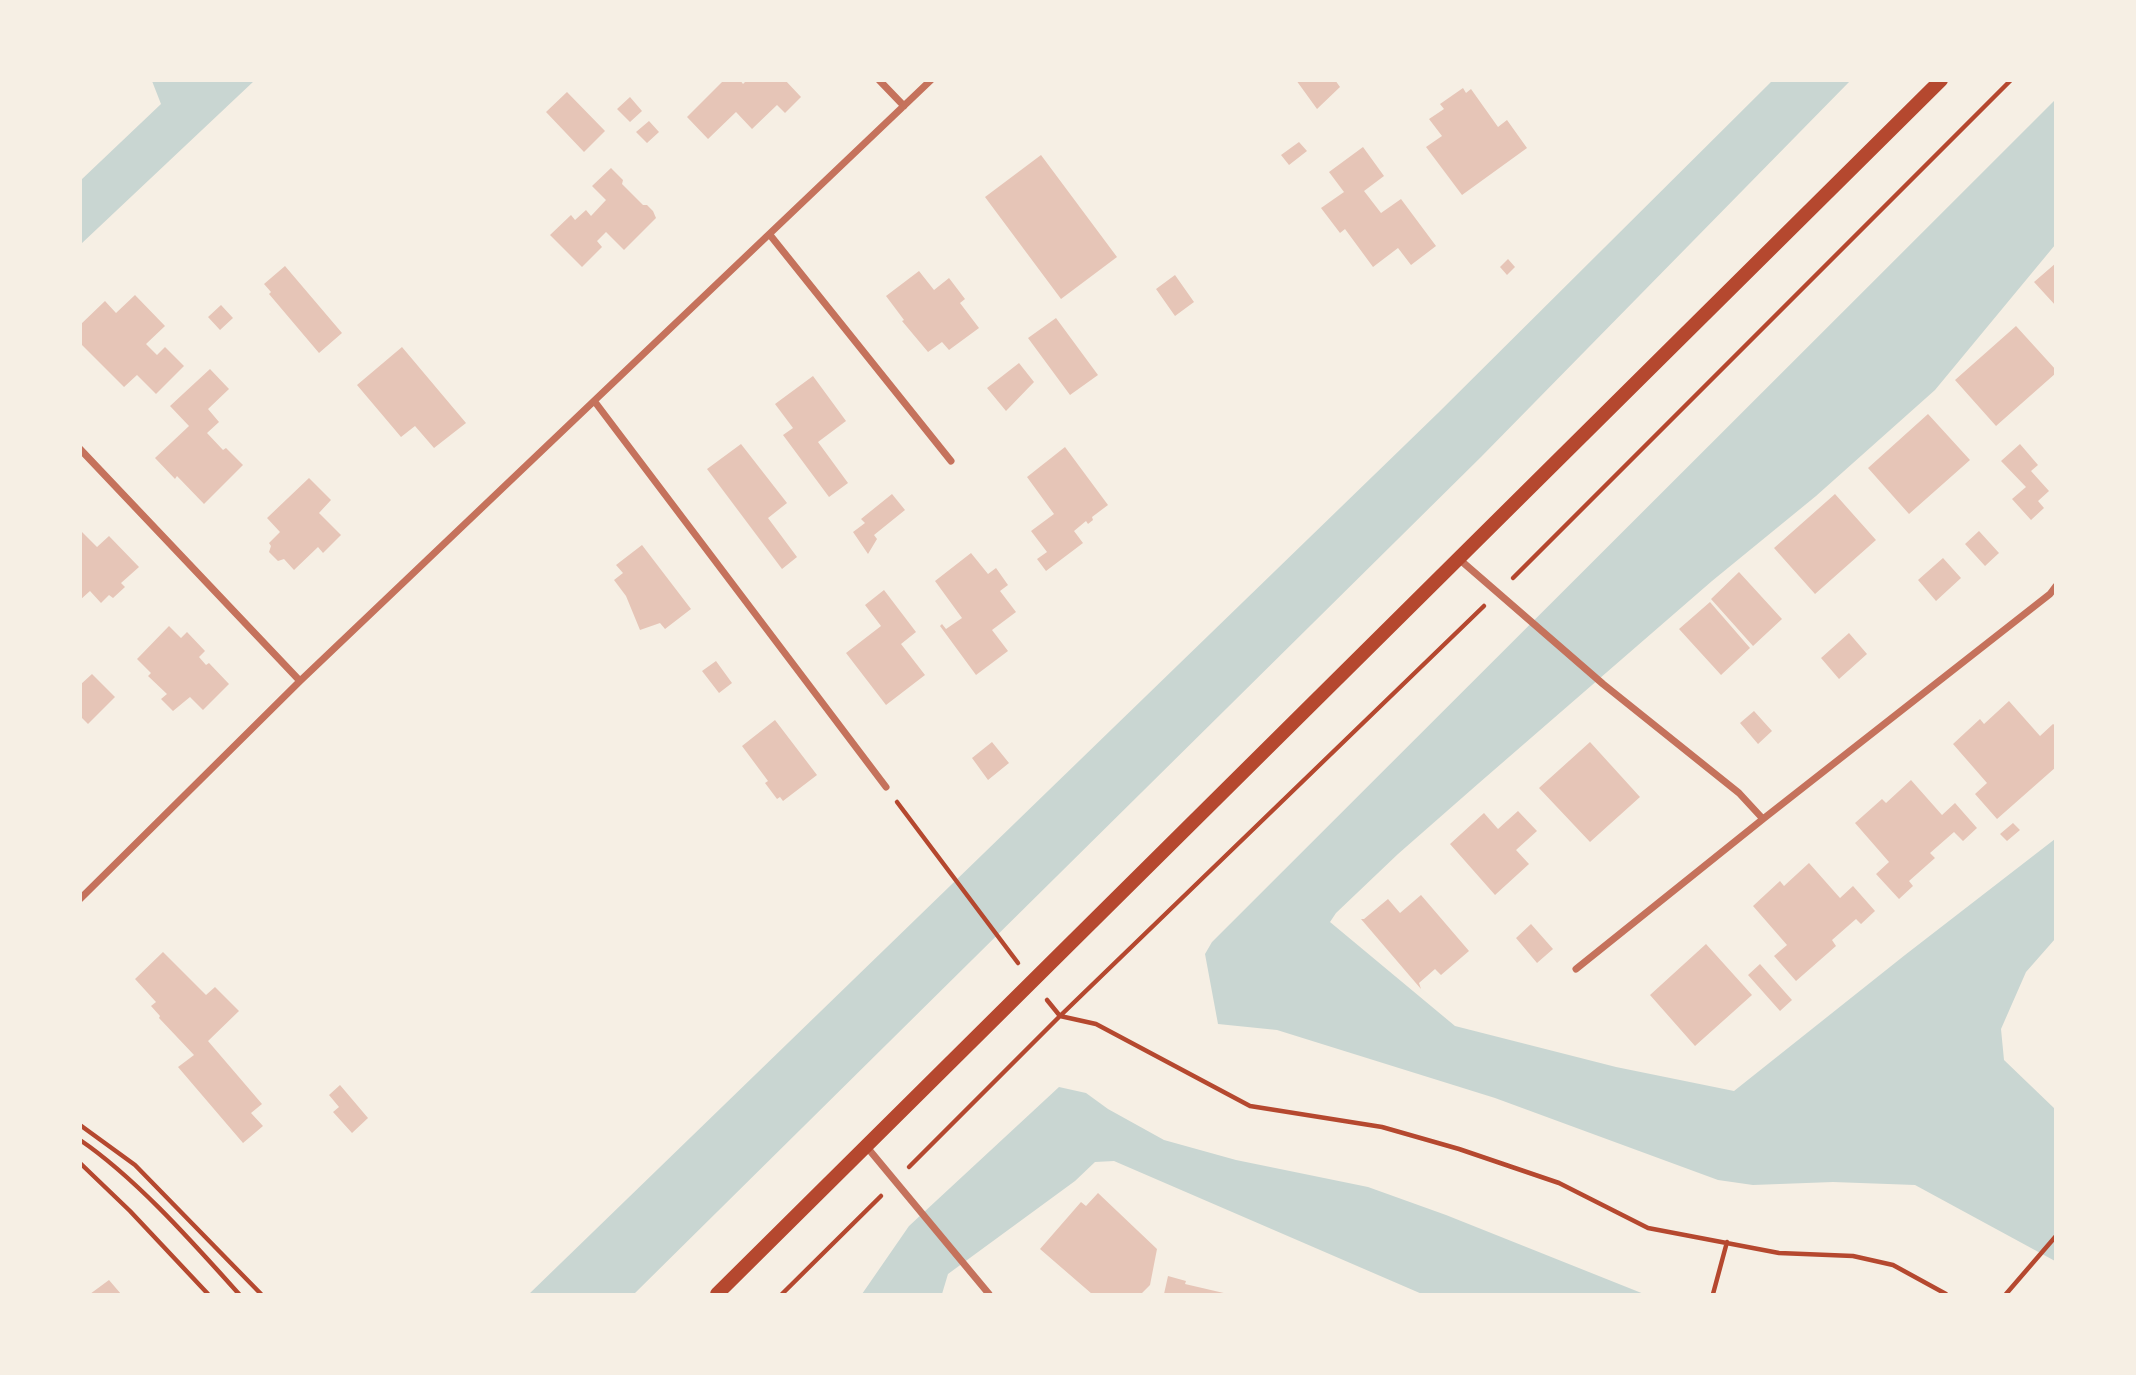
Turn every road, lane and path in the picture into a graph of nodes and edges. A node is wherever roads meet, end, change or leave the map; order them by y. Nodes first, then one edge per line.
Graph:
1 (879, 80) edge
2 (931, 80) edge
3 (1941, 80) edge
4 (2011, 80) edge
5 (904, 106) junction
6 (770, 235) junction
7 (595, 402) junction
8 (80, 449) edge
9 (951, 461) dead end
10 (1459, 559) junction
11 (2056, 586) edge
12 (1499, 592) junction
13 (300, 681) junction
14 (886, 788) joint
15 (1763, 820) junction
16 (80, 899) edge
17 (1004, 943) dead end
18 (1576, 969) dead end
19 (1059, 1016) junction
20 (80, 1125) edge
21 (80, 1140) edge
22 (866, 1146) junction
23 (80, 1163) edge
24 (894, 1182) junction
25 (2056, 1236) edge
26 (1727, 1242) junction
27 (208, 1294) edge
28 (239, 1294) edge
29 (261, 1294) edge
30 (717, 1294) edge
31 (782, 1294) edge
32 (989, 1294) edge
33 (1713, 1294) edge
34 (1947, 1294) edge
35 (2006, 1294) edge

1 - 5 street
2 - 5 street
3 - 10 main road
4 - 12 path
5 - 6 street
6 - 7 street
6 - 9 street
7 - 13 street
7 - 14 street
8 - 13 street
10 - 12 street
10 - 22 main road
11 - 15 street
12 - 15 street
12 - 19 path
13 - 16 street
14 - 17 path
15 - 18 street
19 - 24 path
19 - 26 path
20 - 29 path
21 - 28 path
22 - 24 street
22 - 30 main road
23 - 27 path
24 - 31 path
24 - 32 street
25 - 35 path
26 - 33 path
26 - 34 path

